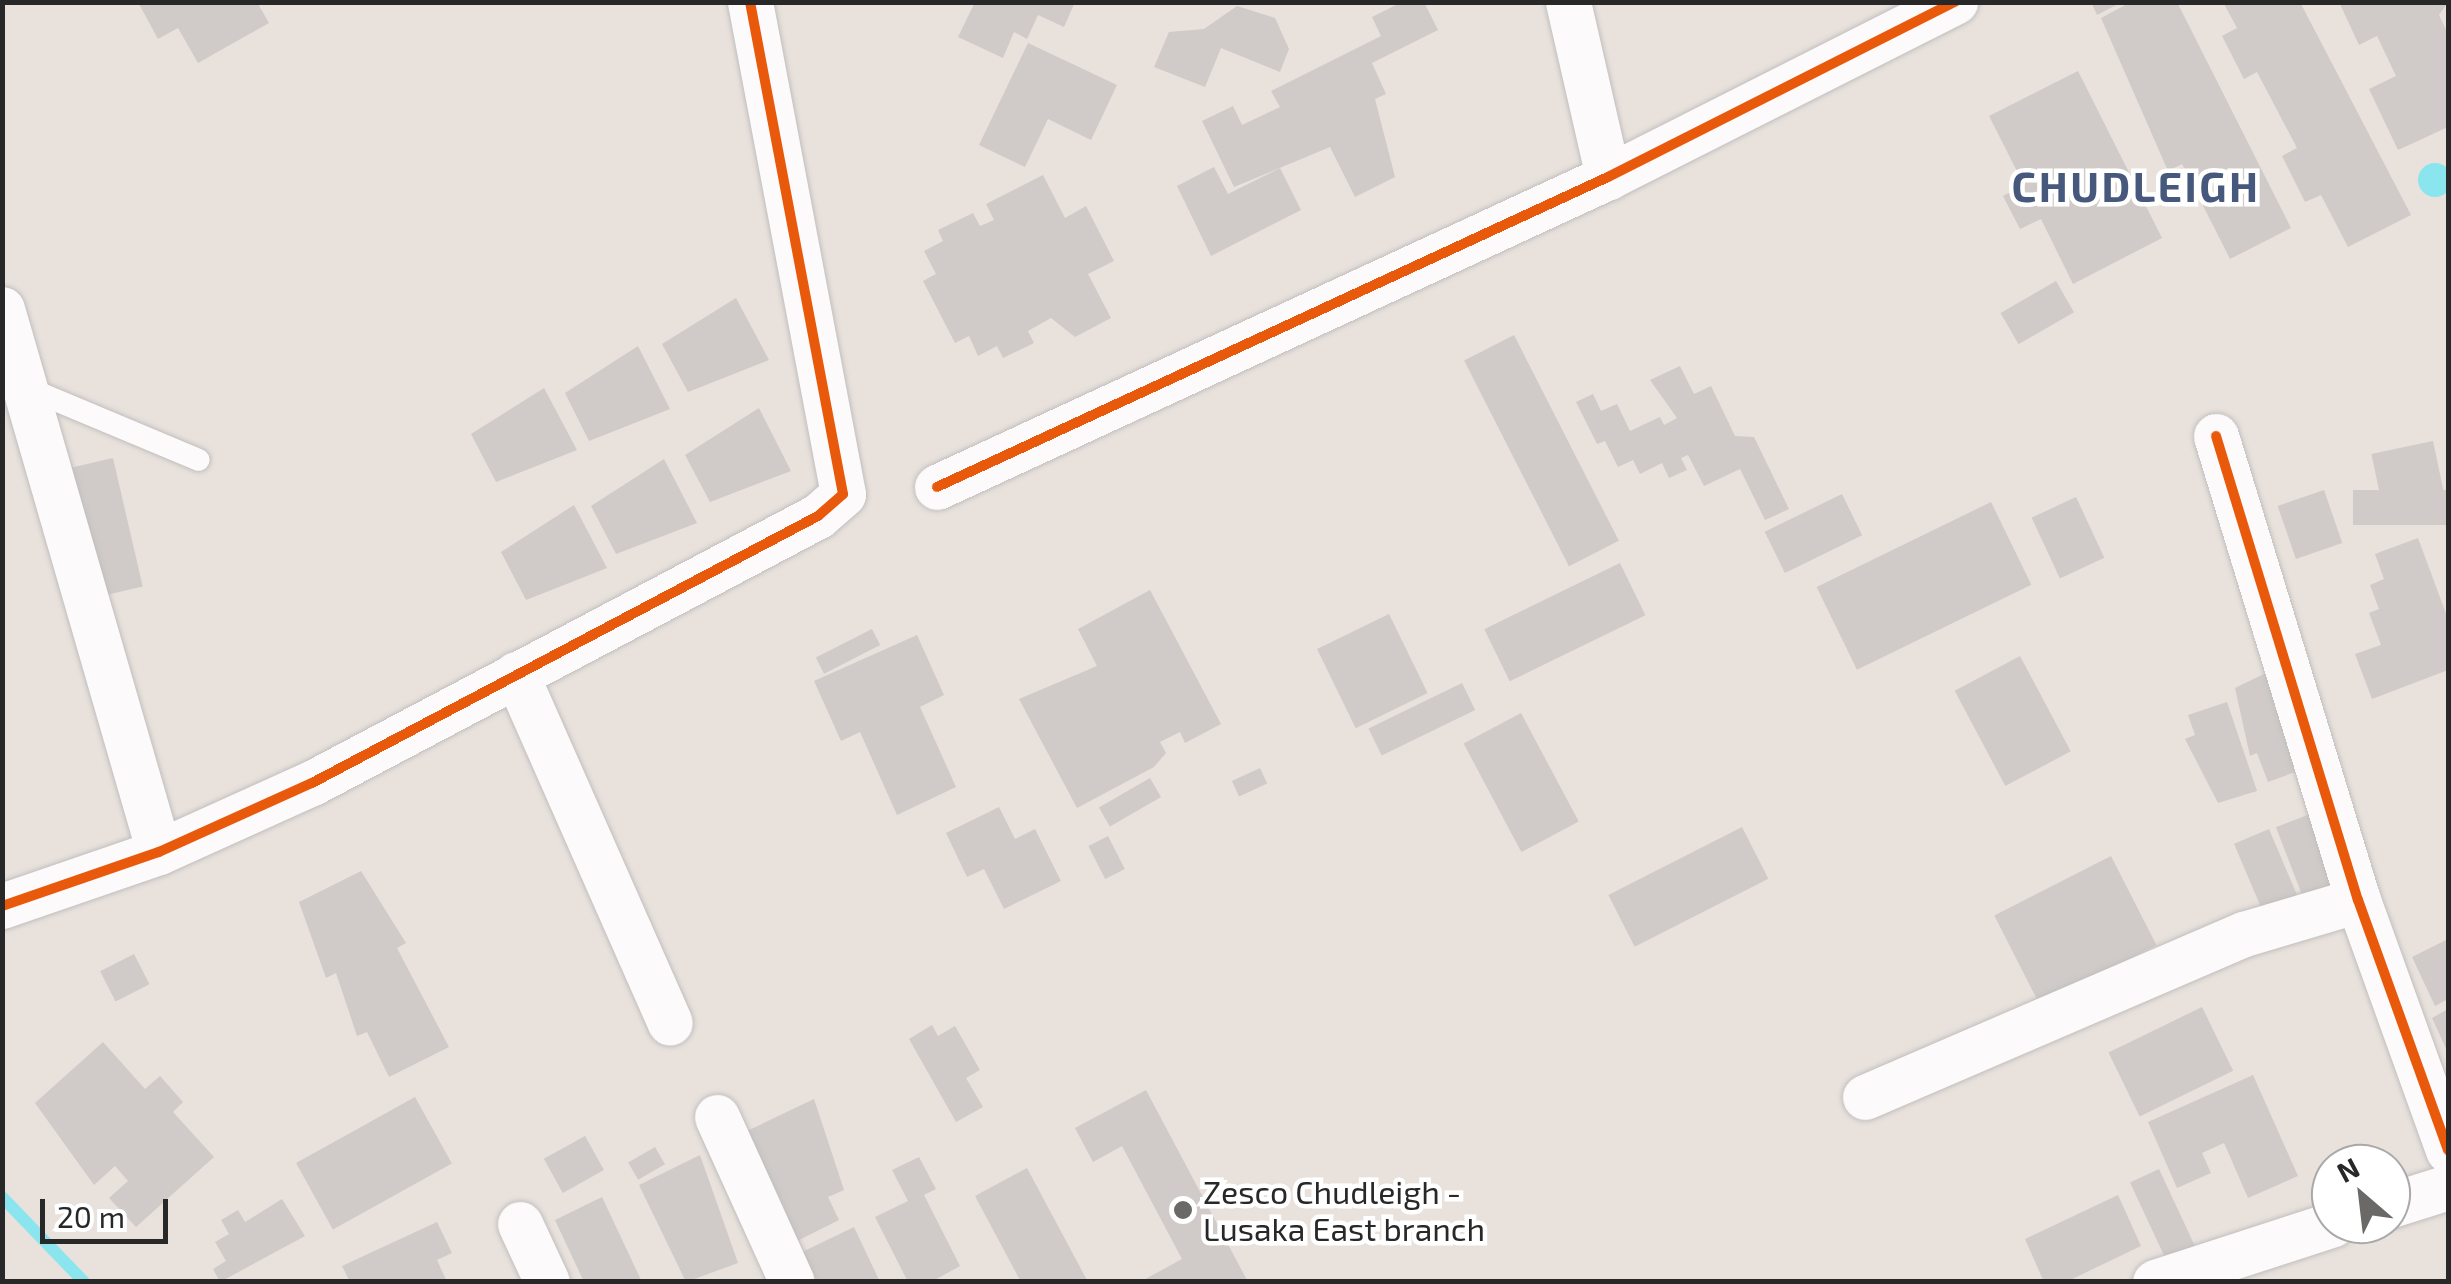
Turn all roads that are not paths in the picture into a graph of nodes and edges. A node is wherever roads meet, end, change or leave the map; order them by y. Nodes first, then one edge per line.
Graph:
1 (750, 2) edge
2 (1568, 2) edge
3 (1955, 2) edge
4 (1608, 177) junction
5 (2, 308) edge
6 (27, 388) junction
7 (2216, 436) dead end
8 (199, 460) dead end
9 (937, 487) dead end
10 (516, 674) junction
11 (159, 852) junction
12 (2358, 900) junction
13 (2, 906) edge
14 (670, 1023) dead end
15 (1865, 1097) dead end
16 (717, 1117) dead end
17 (2448, 1150) edge
18 (2448, 1187) edge
19 (2411, 1199) edge
20 (520, 1224) dead end
21 (2311, 1231) edge
22 (547, 1282) edge
23 (792, 1282) edge
24 (2155, 1282) edge

1 - 10 street
2 - 4 street
3 - 4 street
4 - 9 street
5 - 6 street
6 - 8 lane
6 - 11 street
7 - 12 street
10 - 11 street
10 - 14 street
11 - 13 street
12 - 15 street
12 - 17 street
16 - 23 street
18 - 19 street
20 - 22 street
21 - 24 street

